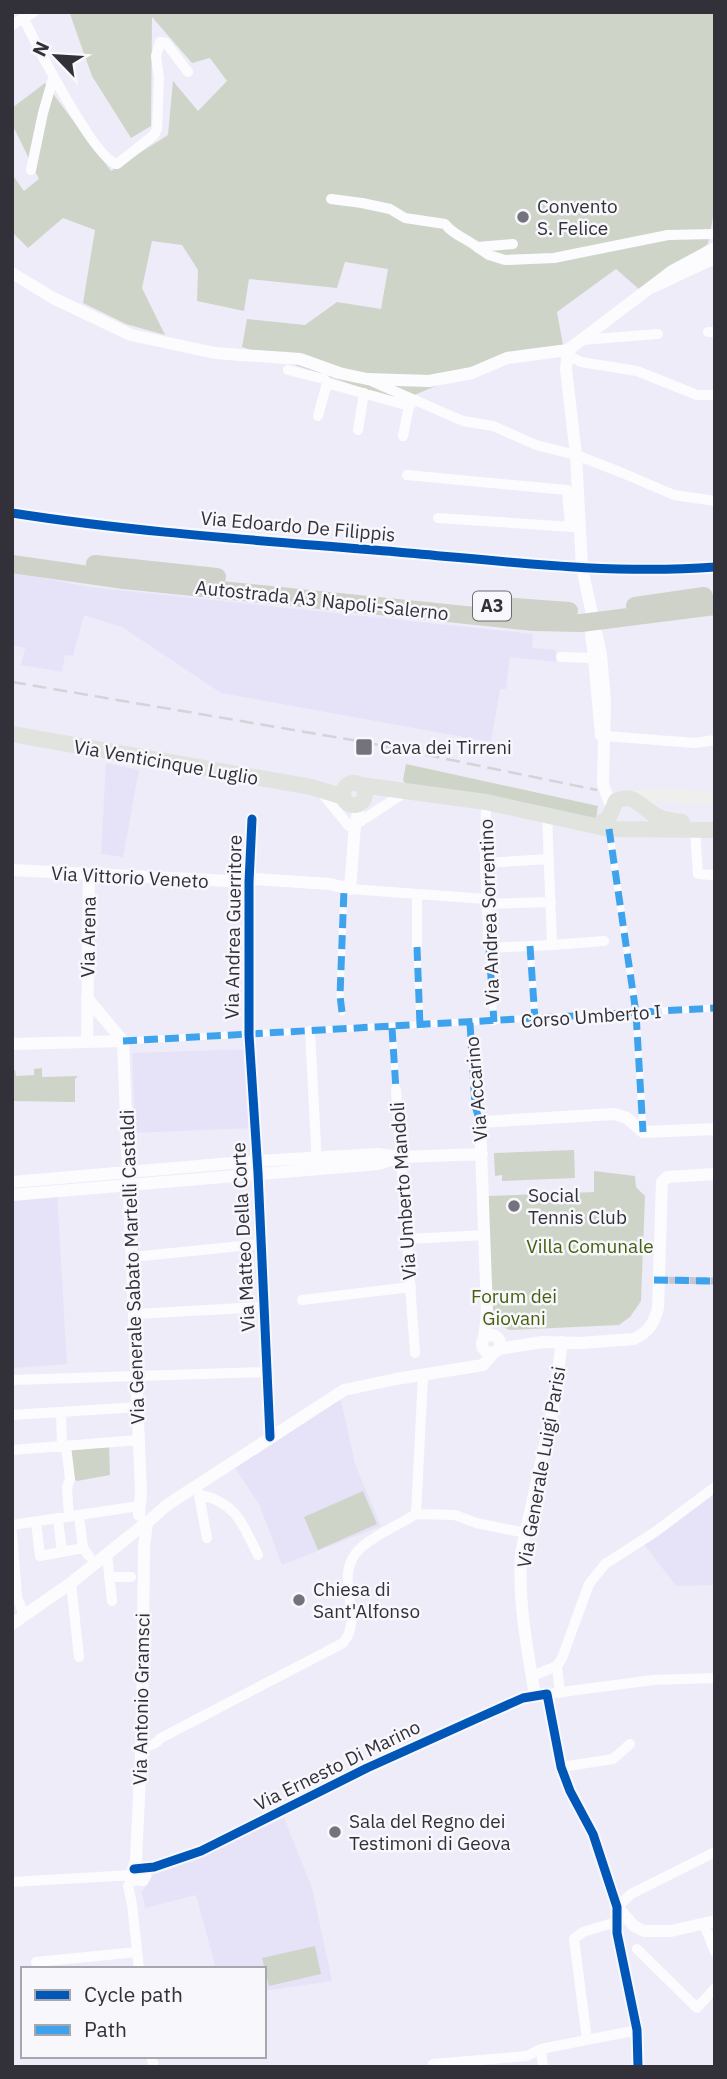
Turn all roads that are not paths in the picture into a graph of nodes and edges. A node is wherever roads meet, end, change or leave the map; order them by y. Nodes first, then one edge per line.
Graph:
1 (34, 12) edge
2 (24, 19) junction
3 (12, 25) edge
4 (188, 72) dead end
5 (54, 78) junction
6 (31, 170) dead end
7 (331, 199) dead end
8 (715, 234) edge
9 (513, 244) dead end
10 (477, 247) junction
11 (715, 248) edge
12 (715, 260) edge
13 (12, 273) edge
14 (653, 288) junction
15 (658, 334) dead end
16 (578, 340) junction
17 (568, 350) junction
18 (288, 370) dead end
19 (367, 379) junction
20 (327, 383) junction
21 (364, 393) junction
22 (715, 395) edge
23 (412, 403) junction
24 (318, 416) dead end
25 (358, 430) dead end
26 (402, 436) dead end
27 (576, 455) junction
28 (407, 475) dead end
29 (715, 501) edge
30 (12, 513) edge
31 (438, 518) dead end
32 (575, 527) junction
33 (12, 552) edge
34 (12, 564) edge
35 (715, 567) edge
36 (582, 568) junction
37 (715, 594) edge
38 (715, 606) edge
39 (590, 634) dead end
40 (561, 657) dead end
41 (593, 658) junction
42 (12, 734) edge
43 (605, 736) junction
44 (715, 740) edge
45 (604, 754) junction
46 (603, 784) junction
47 (320, 789) junction
48 (403, 791) junction
49 (354, 795) junction
50 (628, 795) junction
51 (715, 798) edge
52 (486, 802) junction
53 (547, 814) junction
54 (252, 819) dead end
55 (608, 819) junction
56 (715, 824) edge
57 (352, 826) junction
58 (695, 831) junction
59 (715, 832) edge
60 (549, 859) junction
61 (485, 863) junction
62 (12, 870) edge
63 (712, 874) dead end
64 (89, 876) junction
65 (249, 882) junction
66 (347, 889) junction
67 (417, 894) junction
68 (486, 901) junction
69 (551, 902) junction
70 (604, 941) dead end
71 (552, 944) junction
72 (530, 946) junction
73 (417, 947) joint
74 (489, 948) junction
75 (87, 999) junction
76 (715, 1009) edge
77 (342, 1012) dead end
78 (636, 1013) junction
79 (535, 1020) junction
80 (106, 1021) junction
81 (494, 1022) junction
82 (470, 1023) junction
83 (420, 1026) junction
84 (392, 1028) junction
85 (310, 1031) junction
86 (249, 1035) junction
87 (123, 1041) junction
88 (92, 1042) junction
89 (12, 1044) edge
90 (396, 1090) joint
91 (480, 1122) junction
92 (715, 1129) edge
93 (643, 1132) junction
94 (482, 1154) junction
95 (401, 1157) junction
96 (317, 1163) junction
97 (258, 1167) junction
98 (715, 1173) edge
99 (129, 1179) junction
100 (12, 1182) edge
101 (54, 1185) junction
102 (12, 1195) edge
103 (485, 1235) junction
104 (407, 1239) junction
105 (260, 1244) junction
106 (132, 1256) junction
107 (411, 1287) junction
108 (302, 1300) dead end
109 (264, 1307) junction
110 (134, 1314) junction
111 (566, 1341) junction
112 (494, 1343) junction
113 (415, 1353) dead end
114 (267, 1373) junction
115 (136, 1376) junction
116 (423, 1376) junction
117 (12, 1380) edge
118 (138, 1407) junction
119 (61, 1412) junction
120 (12, 1415) edge
121 (270, 1437) junction
122 (139, 1440) junction
123 (64, 1446) junction
124 (12, 1450) edge
125 (715, 1487) edge
126 (199, 1491) junction
127 (143, 1514) junction
128 (416, 1514) junction
129 (69, 1517) junction
130 (36, 1522) junction
131 (12, 1525) edge
132 (12, 1533) edge
133 (526, 1533) junction
134 (207, 1538) dead end
135 (62, 1552) junction
136 (107, 1555) junction
137 (258, 1555) dead end
138 (109, 1577) junction
139 (131, 1577) dead end
140 (71, 1583) junction
141 (111, 1601) dead end
142 (19, 1611) edge
143 (12, 1624) edge
144 (79, 1657) dead end
145 (557, 1666) junction
146 (532, 1676) junction
147 (715, 1678) edge
148 (548, 1694) junction
149 (142, 1740) junction
150 (630, 1744) dead end
151 (561, 1767) junction
152 (715, 1852) edge
153 (140, 1873) junction
154 (12, 1882) edge
155 (617, 1907) junction
156 (617, 1922) junction
157 (709, 1923) edge
158 (637, 1949) dead end
159 (137, 1952) junction
160 (715, 1952) edge
161 (36, 1962) dead end
162 (139, 1967) edge
163 (715, 1989) edge
164 (637, 2030) junction
165 (587, 2040) junction
166 (541, 2049) junction
167 (433, 2064) dead end
168 (543, 2067) edge
169 (638, 2067) edge

1 - 2 street
2 - 3 street
2 - 5 street
4 - 5 street
5 - 6 street
7 - 10 street
8 - 10 street
9 - 10 street
11 - 14 street
12 - 14 street
13 - 19 street
14 - 16 street
15 - 16 street
16 - 17 street
17 - 19 street
17 - 22 street
17 - 27 street
18 - 20 street
19 - 23 street
20 - 21 street
20 - 24 street
21 - 23 street
21 - 25 street
23 - 26 street
23 - 27 street
27 - 29 street
27 - 32 street
28 - 32 street
30 - 36 street, Via Edoardo De Filippis
31 - 32 street
32 - 36 street
33 - 37 highway, Autostrada A3 Napoli-Salerno / A3
34 - 38 highway, Autostrada A3 Napoli-Salerno / A3
35 - 36 street
36 - 43 street
39 - 41 street
40 - 41 street
41 - 45 street
42 - 47 main road, Via Venticinque Luglio
43 - 44 street
43 - 45 street
45 - 46 street
46 - 50 street
46 - 55 street
47 - 49 main road, Via Venticinque Luglio
47 - 57 street
48 - 49 main road, Via Venticinque Luglio
48 - 52 main road
48 - 57 street
49 - 57 street
50 - 51 main road
50 - 55 main road
50 - 56 main road
52 - 53 main road
52 - 61 street, Via Andrea Sorrentino
53 - 55 main road
53 - 60 street
54 - 65 street, Via Andrea Guerritore
55 - 58 main road
55 - 78 street
57 - 66 street
58 - 59 main road
58 - 63 street
60 - 61 street
60 - 69 street
61 - 68 street, Via Andrea Sorrentino
62 - 64 street, Via Vittorio Veneto
64 - 65 street, Via Vittorio Veneto
64 - 75 street, Via Arena
65 - 66 street, Via Vittorio Veneto
65 - 86 street, Via Andrea Guerritore
66 - 67 street
66 - 77 street
67 - 68 street
67 - 73 street
68 - 69 street
68 - 74 street, Via Andrea Sorrentino
69 - 71 street
70 - 71 street
71 - 72 street
72 - 74 street
72 - 79 street
73 - 83 street
74 - 81 street, Via Andrea Sorrentino
75 - 80 street, Via Arena
75 - 88 street, Via Arena
76 - 78 street, Corso Umberto I
78 - 79 street, Corso Umberto I
78 - 93 street
79 - 81 street, Corso Umberto I
80 - 87 street, Via Arena
80 - 88 street
81 - 82 street, Corso Umberto I
82 - 83 street, Corso Umberto I
82 - 91 street, Via Accarino
83 - 84 street, Corso Umberto I
84 - 85 street, Corso Umberto I
84 - 90 street, Via Umberto Mandoli
85 - 86 street, Corso Umberto I
85 - 96 street
86 - 87 street, Corso Umberto I
86 - 97 street, Via Matteo Della Corte
87 - 88 street
87 - 99 street, Via Generale Sabato Martelli Castaldi
88 - 89 street
90 - 95 street, Via Umberto Mandoli
91 - 93 street
91 - 94 street, Via Accarino
92 - 93 street
94 - 95 street
94 - 103 street, Via Accarino
95 - 96 street
95 - 104 street, Via Umberto Mandoli
96 - 97 street
97 - 99 street
97 - 105 street, Via Matteo Della Corte
98 - 111 street
98 - 111 street
99 - 101 street
99 - 106 street, Via Generale Sabato Martelli Castaldi
100 - 101 street
101 - 102 street
103 - 104 street
103 - 112 street, Via Accarino
104 - 107 street, Via Umberto Mandoli
105 - 106 street
105 - 109 street, Via Matteo Della Corte
106 - 110 street, Via Generale Sabato Martelli Castaldi
107 - 108 street
107 - 113 street, Via Umberto Mandoli
109 - 110 street
109 - 114 street, Via Matteo Della Corte
110 - 115 street, Via Generale Sabato Martelli Castaldi
111 - 112 street
111 - 133 street, Via Generale Luigi Parisi
112 - 116 street
114 - 115 street
114 - 121 street, Via Matteo Della Corte
115 - 117 street
115 - 118 street, Via Generale Sabato Martelli Castaldi
116 - 121 street
116 - 128 street
118 - 119 street
118 - 122 street, Via Generale Sabato Martelli Castaldi
119 - 120 street
119 - 123 street
121 - 126 street
122 - 123 street
122 - 127 street, Via Generale Sabato Martelli Castaldi
123 - 124 street
123 - 129 street
125 - 145 street
126 - 127 street
126 - 134 street
126 - 137 street
127 - 129 street
127 - 136 street
127 - 149 street, Via Antonio Gramsci
128 - 133 street
128 - 149 street
129 - 130 street
129 - 135 street
129 - 135 street
130 - 131 street
130 - 135 street
132 - 142 street
133 - 146 street, Via Generale Luigi Parisi
136 - 138 street
136 - 140 street
138 - 139 street
138 - 141 street
140 - 142 street
140 - 144 street
142 - 143 street
145 - 146 street
145 - 148 street
146 - 148 street, Via Generale Luigi Parisi
147 - 148 street
148 - 151 street, Via Generale Luigi Parisi
148 - 153 street, Via Ernesto Di Marino
149 - 153 street, Via Antonio Gramsci
150 - 151 street
151 - 155 street, Via Generale Luigi Parisi
152 - 155 street
153 - 154 street
153 - 159 street
155 - 156 street, Via Generale Luigi Parisi
155 - 157 street
156 - 164 street, Via Generale Luigi Parisi
156 - 165 street
157 - 160 street
158 - 163 street
159 - 161 street
159 - 162 street
164 - 165 street
164 - 169 street, Via Generale Luigi Parisi
165 - 166 street
166 - 167 street
166 - 168 street

